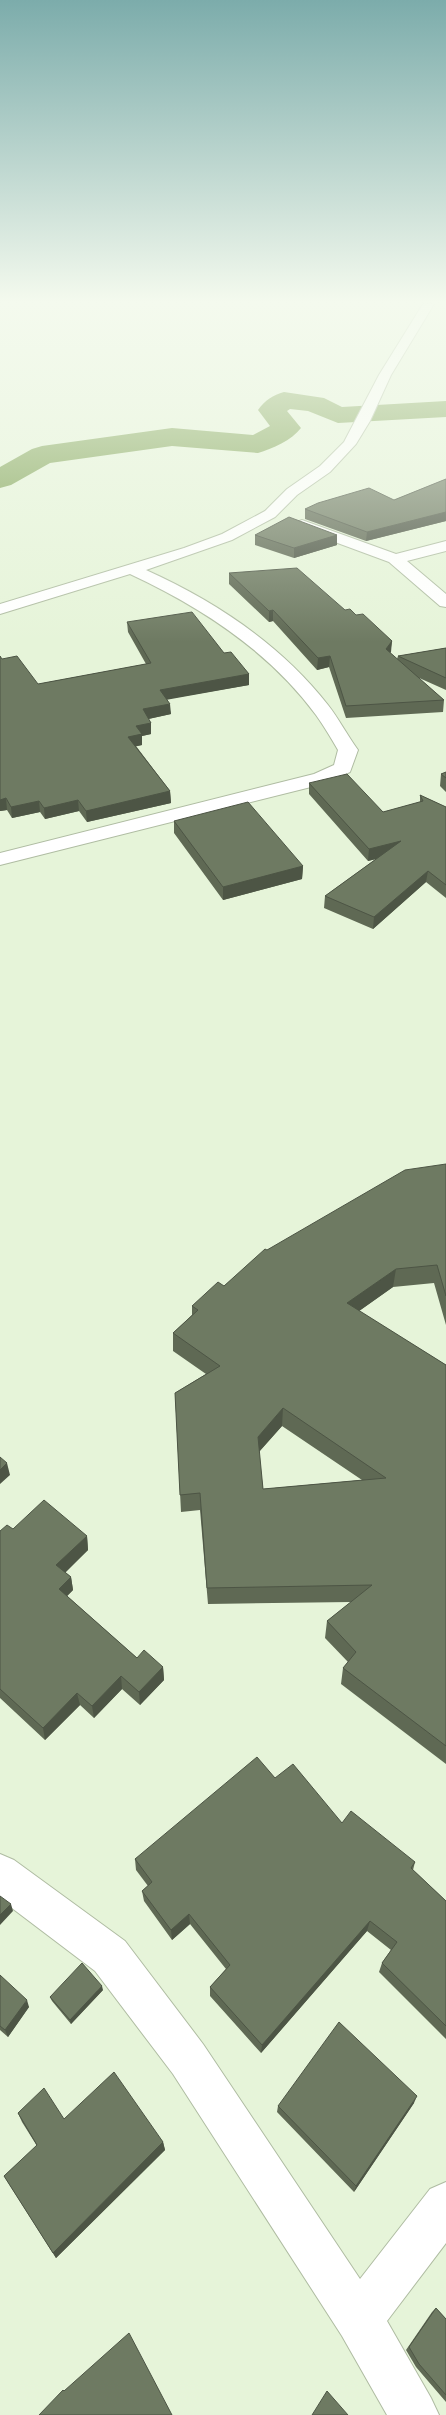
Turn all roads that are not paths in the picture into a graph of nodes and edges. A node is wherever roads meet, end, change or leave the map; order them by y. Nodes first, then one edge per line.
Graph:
1 (365, 417) edge
2 (270, 514) junction
3 (446, 546) edge
4 (395, 559) junction
5 (133, 570) junction
6 (446, 602) edge
7 (0, 609) edge
8 (0, 859) edge
9 (0, 1874) edge
10 (446, 2205) edge
11 (359, 2319) junction
12 (414, 2415) edge

1 - 2 street
2 - 4 street
2 - 5 street
3 - 4 street
4 - 6 street
5 - 7 street
5 - 8 street
9 - 11 street
10 - 11 street
11 - 12 street

